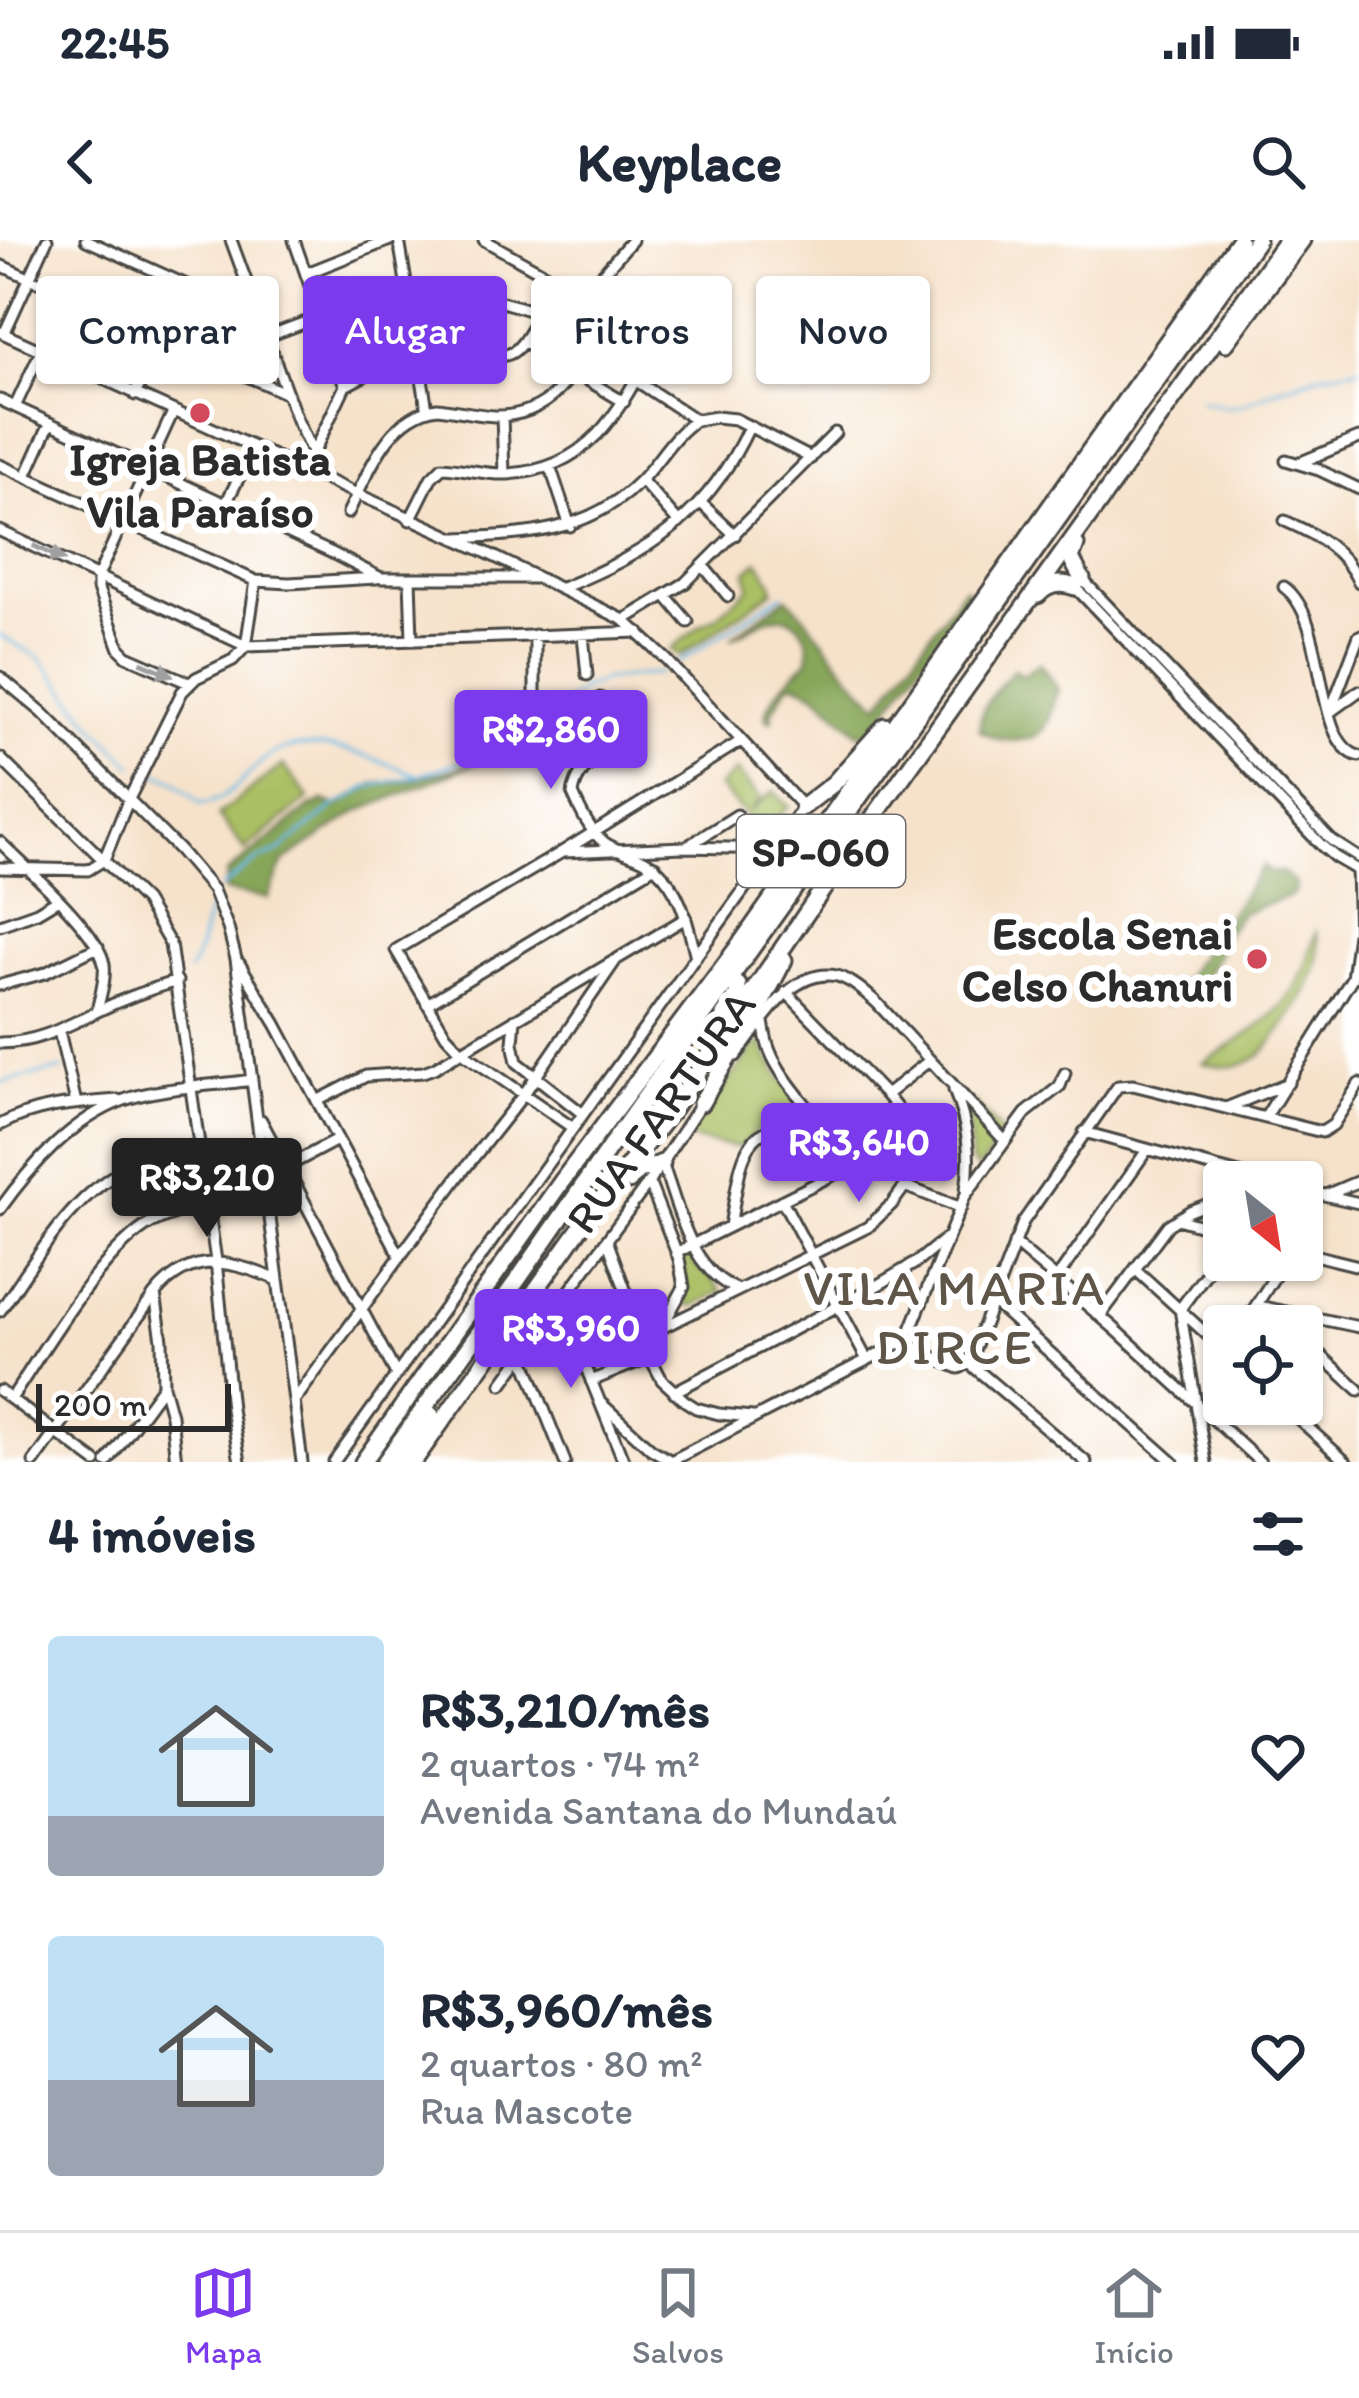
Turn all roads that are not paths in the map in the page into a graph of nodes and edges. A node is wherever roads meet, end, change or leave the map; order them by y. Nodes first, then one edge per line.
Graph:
1 (47, 240) edge
2 (86, 240) edge
3 (230, 240) edge
4 (294, 240) edge
5 (390, 240) edge
6 (399, 240) edge
7 (484, 240) edge
8 (1256, 240) edge
9 (1269, 240) edge
10 (1287, 240) edge
11 (1303, 240) edge
12 (628, 241) edge
13 (1234, 245) edge
14 (0, 265) edge
15 (307, 273) junction
16 (166, 276) edge
17 (243, 276) edge
18 (308, 276) edge
19 (404, 276) edge
20 (547, 276) edge
21 (599, 276) edge
22 (29, 278) junction
23 (36, 281) edge
24 (531, 328) edge
25 (2, 333) edge
26 (524, 342) junction
27 (531, 346) edge
28 (36, 349) edge
29 (507, 355) edge
30 (36, 360) edge
31 (279, 372) edge
32 (1190, 377) junction
33 (111, 384) edge
34 (140, 384) edge
35 (264, 384) edge
36 (349, 384) edge
37 (423, 384) edge
38 (565, 384) edge
39 (593, 384) edge
40 (633, 384) edge
41 (641, 384) edge
42 (345, 386) joint
43 (287, 394) junction
44 (135, 395) junction
45 (0, 400) edge
46 (624, 402) junction
47 (15, 406) junction
48 (427, 410) junction
49 (173, 412) junction
50 (502, 416) junction
51 (696, 420) junction
52 (50, 422) junction
53 (749, 427) junction
54 (835, 433) dead end
55 (1359, 438) edge
56 (306, 443) junction
57 (254, 448) junction
58 (312, 456) junction
59 (1316, 456) junction
60 (811, 458) junction
61 (1286, 460) dead end
62 (1299, 463) junction
63 (290, 464) junction
64 (0, 465) edge
65 (550, 466) junction
66 (148, 467) junction
67 (1319, 470) junction
68 (504, 474) junction
69 (26, 476) junction
70 (324, 478) junction
71 (641, 480) junction
72 (1359, 489) edge
73 (1109, 490) junction
74 (357, 496) junction
75 (226, 503) junction
76 (700, 503) junction
77 (348, 513) dead end
78 (123, 520) junction
79 (410, 520) junction
80 (1286, 521) dead end
81 (679, 523) junction
82 (570, 526) junction
83 (0, 531) edge
84 (735, 535) junction
85 (509, 536) junction
86 (452, 538) junction
87 (488, 554) junction
88 (704, 567) junction
89 (98, 576) junction
90 (590, 577) junction
91 (381, 578) junction
92 (482, 578) junction
93 (539, 578) junction
94 (410, 579) junction
95 (256, 581) junction
96 (1359, 582) edge
97 (1079, 583) junction
98 (1284, 587) dead end
99 (562, 588) junction
100 (666, 596) junction
101 (728, 596) dead end
102 (580, 597) junction
103 (602, 607) junction
104 (624, 620) junction
105 (688, 622) dead end
106 (639, 632) junction
107 (588, 634) junction
108 (535, 635) junction
109 (1359, 636) edge
110 (412, 638) junction
111 (1002, 639) junction
112 (246, 646) junction
113 (586, 675) dead end
114 (0, 677) edge
115 (189, 683) junction
116 (1322, 683) junction
117 (1340, 688) junction
118 (1356, 693) edge
119 (600, 698) dead end
120 (539, 702) dead end
121 (910, 704) junction
122 (1330, 712) junction
123 (741, 741) junction
124 (1359, 756) edge
125 (0, 758) edge
126 (128, 801) junction
127 (803, 807) junction
128 (736, 815) dead end
129 (594, 831) junction
130 (0, 842) edge
131 (686, 847) junction
132 (618, 848) junction
133 (773, 849) junction
134 (562, 852) junction
135 (104, 860) junction
136 (655, 866) junction
137 (1358, 866) edge
138 (838, 867) junction
139 (0, 868) edge
140 (28, 870) junction
141 (58, 901) junction
142 (686, 918) junction
143 (0, 925) edge
144 (1358, 936) edge
145 (98, 947) junction
146 (696, 957) junction
147 (236, 958) junction
148 (616, 960) junction
149 (1356, 972) edge
150 (177, 981) junction
151 (0, 985) edge
152 (738, 985) junction
153 (786, 992) junction
154 (259, 996) junction
155 (242, 1002) junction
156 (427, 1004) junction
157 (97, 1011) junction
158 (515, 1019) junction
159 (763, 1022) junction
160 (59, 1031) junction
161 (0, 1043) edge
162 (462, 1052) junction
163 (930, 1060) junction
164 (1065, 1073) dead end
165 (535, 1078) junction
166 (252, 1080) junction
167 (1288, 1083) junction
168 (952, 1084) junction
169 (1359, 1084) edge
170 (192, 1089) junction
171 (524, 1094) junction
172 (886, 1095) junction
173 (123, 1100) junction
174 (317, 1101) junction
175 (80, 1103) junction
176 (701, 1103) junction
177 (1226, 1108) junction
178 (257, 1112) junction
179 (814, 1112) junction
180 (899, 1112) junction
181 (583, 1114) junction
182 (1265, 1118) junction
183 (91, 1119) junction
184 (798, 1124) junction
185 (0, 1125) edge
186 (573, 1128) junction
187 (829, 1129) junction
188 (1084, 1132) junction
189 (337, 1140) junction
190 (1005, 1141) junction
191 (843, 1145) junction
192 (200, 1147) junction
193 (1147, 1150) junction
194 (1203, 1166) edge
195 (286, 1167) junction
196 (649, 1167) junction
197 (263, 1169) junction
198 (1355, 1183) edge
199 (904, 1186) junction
200 (965, 1196) junction
201 (1325, 1196) joint
202 (782, 1200) junction
203 (1346, 1200) junction
204 (1359, 1203) edge
205 (207, 1206) junction
206 (1203, 1207) edge
207 (961, 1208) junction
208 (0, 1209) edge
209 (1174, 1219) junction
210 (730, 1226) junction
211 (1203, 1227) edge
212 (948, 1238) junction
213 (608, 1240) junction
214 (698, 1242) junction
215 (1014, 1243) junction
216 (676, 1253) junction
217 (810, 1253) junction
218 (215, 1256) junction
219 (400, 1256) junction
220 (1323, 1257) edge
221 (917, 1262) junction
222 (1359, 1266) edge
223 (1135, 1269) junction
224 (933, 1274) junction
225 (1057, 1278) junction
226 (1203, 1278) edge
227 (278, 1280) junction
228 (738, 1290) junction
229 (155, 1294) junction
230 (676, 1302) junction
231 (993, 1302) junction
232 (560, 1303) junction
233 (362, 1306) junction
234 (838, 1306) junction
235 (1180, 1309) junction
236 (0, 1311) edge
237 (1100, 1316) junction
238 (683, 1318) junction
239 (1325, 1318) edge
240 (1359, 1327) edge
241 (661, 1328) junction
242 (1203, 1330) edge
243 (643, 1337) junction
244 (905, 1346) junction
245 (523, 1356) junction
246 (650, 1357) junction
247 (1323, 1357) edge
248 (867, 1360) junction
249 (969, 1363) junction
250 (396, 1374) junction
251 (592, 1381) junction
252 (502, 1384) dead end
253 (163, 1386) junction
254 (1357, 1387) edge
255 (0, 1391) edge
256 (674, 1392) junction
257 (11, 1399) junction
258 (296, 1400) junction
259 (598, 1400) junction
260 (1195, 1403) junction
261 (724, 1415) junction
262 (755, 1417) junction
263 (1305, 1425) edge
264 (56, 1432) junction
265 (725, 1432) junction
266 (34, 1462) edge
267 (96, 1462) edge
268 (107, 1462) edge
269 (176, 1462) edge
270 (240, 1462) edge
271 (302, 1462) edge
272 (334, 1462) edge
273 (363, 1462) edge
274 (385, 1462) edge
275 (398, 1462) edge
276 (413, 1462) edge
277 (565, 1462) edge
278 (624, 1462) edge
279 (670, 1462) edge
280 (1086, 1462) edge
281 (1172, 1462) edge
282 (1206, 1462) edge
283 (1260, 1462) edge
284 (1346, 1462) edge

1 - 22 street
2 - 16 street
3 - 17 street
4 - 15 street
5 - 15 street
6 - 19 street
7 - 20 street
8 - 274 highway, SP-060
9 - 152 highway, SP-060
10 - 32 highway, SP-060
11 - 32 highway
12 - 21 street
13 - 121 highway, SP-060
14 - 22 street
15 - 18 street
22 - 23 street
22 - 25 street
24 - 26 street
25 - 28 street
26 - 27 street
26 - 29 street
30 - 47 street
31 - 43 street
32 - 73 highway, SP-060
33 - 44 street
34 - 44 street
35 - 43 street
36 - 42 street
37 - 48 street
38 - 50 street
39 - 46 street
40 - 46 street
41 - 51 street
42 - 58 street
43 - 56 street
44 - 49 street
45 - 47 street
46 - 65 street
47 - 52 street
48 - 50 street
48 - 74 street
49 - 57 street
49 - 66 street
50 - 68 street
51 - 53 street
51 - 71 street
52 - 66 street
52 - 69 street
53 - 60 street
53 - 76 street
54 - 60 street
55 - 59 street
56 - 58 street
56 - 63 street
57 - 63 street
57 - 75 street
58 - 70 street
59 - 62 street
59 - 67 street
60 - 84 street
61 - 62 street
62 - 67 street
63 - 70 street
64 - 69 street
65 - 68 street
65 - 82 street
66 - 75 street
66 - 78 street
67 - 72 street
68 - 79 street
69 - 78 street
70 - 74 street
71 - 81 street
71 - 82 street
73 - 97 highway
73 - 111 highway, SP-060
74 - 77 street
74 - 79 street
75 - 91 street
76 - 81 street
76 - 84 street
78 - 89 street
78 - 95 street
79 - 86 street
80 - 96 street
81 - 90 street
82 - 85 street
83 -> 89 street
84 - 88 street
85 - 86 street
85 - 87 street
86 - 87 street
87 - 92 street
87 - 93 street
88 - 100 street
88 - 101 street
89 - 112 street
89 -> 115 street
90 - 99 street
90 - 102 street
91 - 94 street
91 - 95 street
92 - 93 street
92 - 94 street
93 - 99 street
94 - 110 street
95 - 112 street
97 - 111 highway
97 - 137 street
98 - 116 street
99 - 102 street
100 - 104 street
100 - 105 street
102 - 103 street
103 - 104 street
103 - 107 street
104 - 106 street
106 - 107 street
106 - 123 street
107 - 108 street
107 - 113 street
108 - 110 street
108 - 120 street
109 - 117 street
110 - 112 street
111 - 138 highway, SP-060
112 - 115 street
114 - 126 street
115 - 126 street
116 - 117 street
116 - 122 street
117 - 118 street
117 - 122 street
118 - 122 street
119 - 129 street
121 - 127 highway
121 - 273 highway, SP-060
122 - 124 street
123 - 127 street
123 - 129 street
125 - 135 street
126 - 135 street
126 - 147 street
127 - 133 street
128 - 131 street
129 - 132 street
129 - 134 street
130 - 140 street
131 - 132 street
131 - 133 street
132 - 134 street
132 - 136 street
133 - 146 street
134 - 156 street
135 - 140 street
135 - 150 street
136 - 142 street
136 - 156 street
137 - 144 street
138 - 176 highway
138 - 196 highway
139 - 140 street
140 - 141 street
141 - 143 street
141 - 145 street
142 - 146 street
142 - 148 street
144 - 149 street
145 - 151 street
145 - 157 street
146 - 181 street
147 - 154 street
147 - 155 street
148 - 158 street
148 - 165 street
149 - 167 street
150 - 157 street
150 - 170 street
152 - 196 highway
152 - 275 highway, SP-060
153 - 159 street, RUA FARTURA
153 - 163 street
153 - 172 street
154 - 155 street
154 - 174 street
155 - 166 street
156 - 162 street
157 - 160 street
158 - 162 street
158 - 165 street
159 - 176 street, RUA FARTURA
159 - 179 street
160 - 161 street
160 - 175 street
162 - 171 street
162 - 174 street
163 - 168 street
163 - 172 street
164 - 190 street
165 - 171 street
165 - 181 street
166 - 170 street
166 - 178 street
167 - 177 street
167 - 182 street
168 - 190 street
168 - 200 street
169 - 182 street
170 - 173 street
170 - 192 street
171 - 186 street
171 - 219 street
172 - 180 street
173 - 175 street
173 - 183 street
174 - 189 street
175 - 183 street
175 - 185 street
176 - 196 street, RUA FARTURA
177 - 182 street
177 - 188 street
178 - 195 street
178 - 197 street
179 - 184 street
179 - 187 street
180 - 191 street
180 - 199 street
181 - 186 street
183 - 208 street
184 - 187 street
184 - 210 street
186 - 250 street
187 - 191 street
188 - 193 street
188 - 215 street
189 - 195 street
189 - 219 street
190 - 200 street
191 - 202 street
192 - 205 street
192 - 236 street
193 - 194 street
193 - 225 street
195 - 197 street
195 - 233 street
196 - 213 street, RUA FARTURA
196 - 214 street
196 - 216 street
196 - 276 highway
197 - 227 street
198 - 201 street
198 - 203 street
199 - 207 street
199 - 217 street
200 - 207 street
201 - 203 street
202 - 210 street
202 - 217 street
203 - 204 street
205 - 218 street
205 - 257 street
206 - 209 street
207 - 212 street
209 - 211 street
209 - 223 street
210 - 214 street
212 - 221 street
212 - 224 street
213 - 232 street, RUA FARTURA
213 - 243 street
214 - 216 street
214 - 228 street
215 - 225 street
215 - 231 street
216 - 230 street
217 - 228 street
217 - 234 street
218 - 227 street
218 - 229 street
218 - 270 street
219 - 233 street
220 - 222 street
221 - 224 street
221 - 234 street
223 - 235 street
223 - 237 street
224 - 244 street
225 - 237 street
226 - 235 street
227 - 258 street
228 - 238 street
229 - 253 street
229 - 264 street
230 - 238 street
230 - 241 street
231 - 249 street
231 - 281 street
232 - 245 street, RUA FARTURA
232 - 251 street
233 - 250 street
233 - 258 street
234 - 248 street
234 - 256 street
235 - 242 street
235 - 260 street
237 - 260 street
238 - 241 street
239 - 240 street
241 - 243 street
243 - 246 street
244 - 248 street
244 - 249 street
245 - 252 street, RUA FARTURA
245 - 277 street
246 - 251 street
246 - 256 street
247 - 254 street
248 - 262 street
249 - 280 street
250 - 272 street
251 - 259 street
253 - 268 street
253 - 269 street
255 - 257 street
256 - 261 street
257 - 264 street
258 - 271 street
259 - 278 street
259 - 279 street
260 - 282 street
260 - 283 street
261 - 262 street
261 - 265 street
262 - 265 street
263 - 284 street
264 - 266 street
264 - 267 street
265 - 279 street

